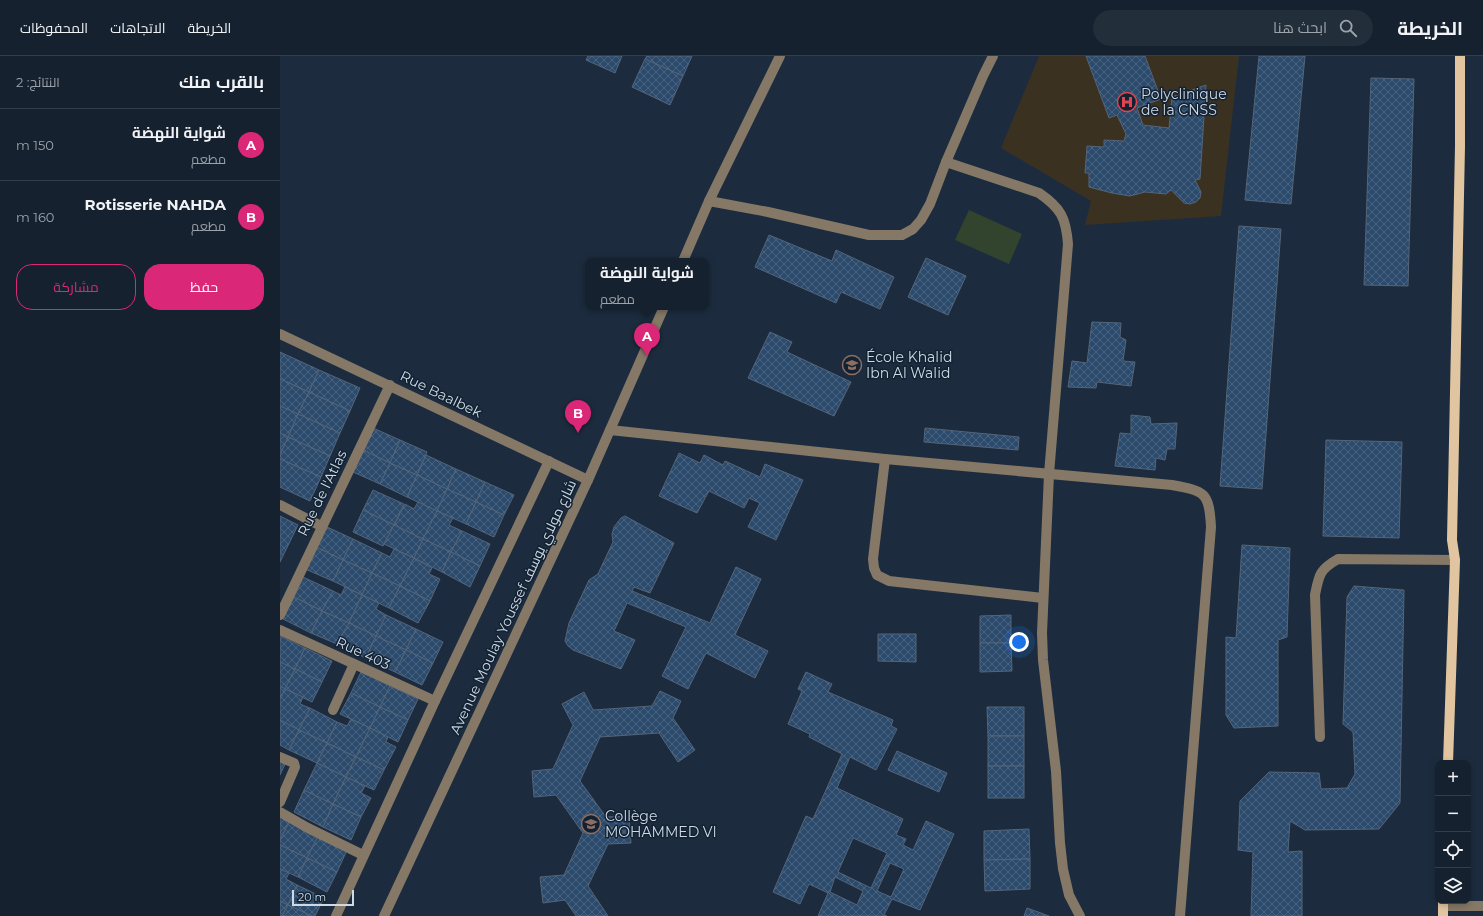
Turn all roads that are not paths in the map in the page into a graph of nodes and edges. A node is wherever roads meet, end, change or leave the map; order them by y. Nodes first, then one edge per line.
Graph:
1 (780, 56) edge
2 (993, 56) edge
3 (1460, 56) edge
4 (946, 162) junction
5 (709, 201) junction
6 (684, 258) edge
7 (663, 310) edge
8 (281, 337) edge
9 (390, 385) junction
10 (610, 430) junction
11 (886, 459) junction
12 (549, 461) junction
13 (1050, 474) junction
14 (588, 480) junction
15 (280, 506) edge
16 (321, 526) junction
17 (1455, 560) junction
18 (1043, 598) junction
19 (280, 615) edge
20 (280, 630) edge
21 (354, 664) junction
22 (435, 701) junction
23 (333, 710) dead end
24 (1320, 737) dead end
25 (280, 756) edge
26 (1448, 760) edge
27 (280, 802) edge
28 (280, 812) edge
29 (363, 855) junction
30 (1483, 906) edge
31 (1443, 908) edge
32 (336, 916) edge
33 (384, 916) edge
34 (1080, 916) edge
35 (1180, 916) edge

1 - 5 street
2 - 4 street
3 - 17 main road
4 - 5 street
4 - 13 street
5 - 6 street
7 - 10 street, Avenue Moulay Youssef شارع مولاي يوسف
8 - 9 street, Rue Baalbek
9 - 12 street, Rue Baalbek
9 - 16 street, Rue de l'Atlas
10 - 11 street
10 - 14 street, Avenue Moulay Youssef شارع مولاي يوسف
11 - 13 street
11 - 18 street
12 - 14 street, Rue Baalbek
12 - 22 street
13 - 18 street
13 - 35 street
14 - 33 street, Avenue Moulay Youssef شارع مولاي يوسف
15 - 16 street
16 - 19 street, Rue de l'Atlas
17 - 24 street
17 - 26 main road
18 - 34 street
20 - 21 street, Rue 403
21 - 22 street, Rue 403
21 - 23 street
22 - 29 street
25 - 27 street
28 - 29 street
29 - 32 street
30 - 31 street

